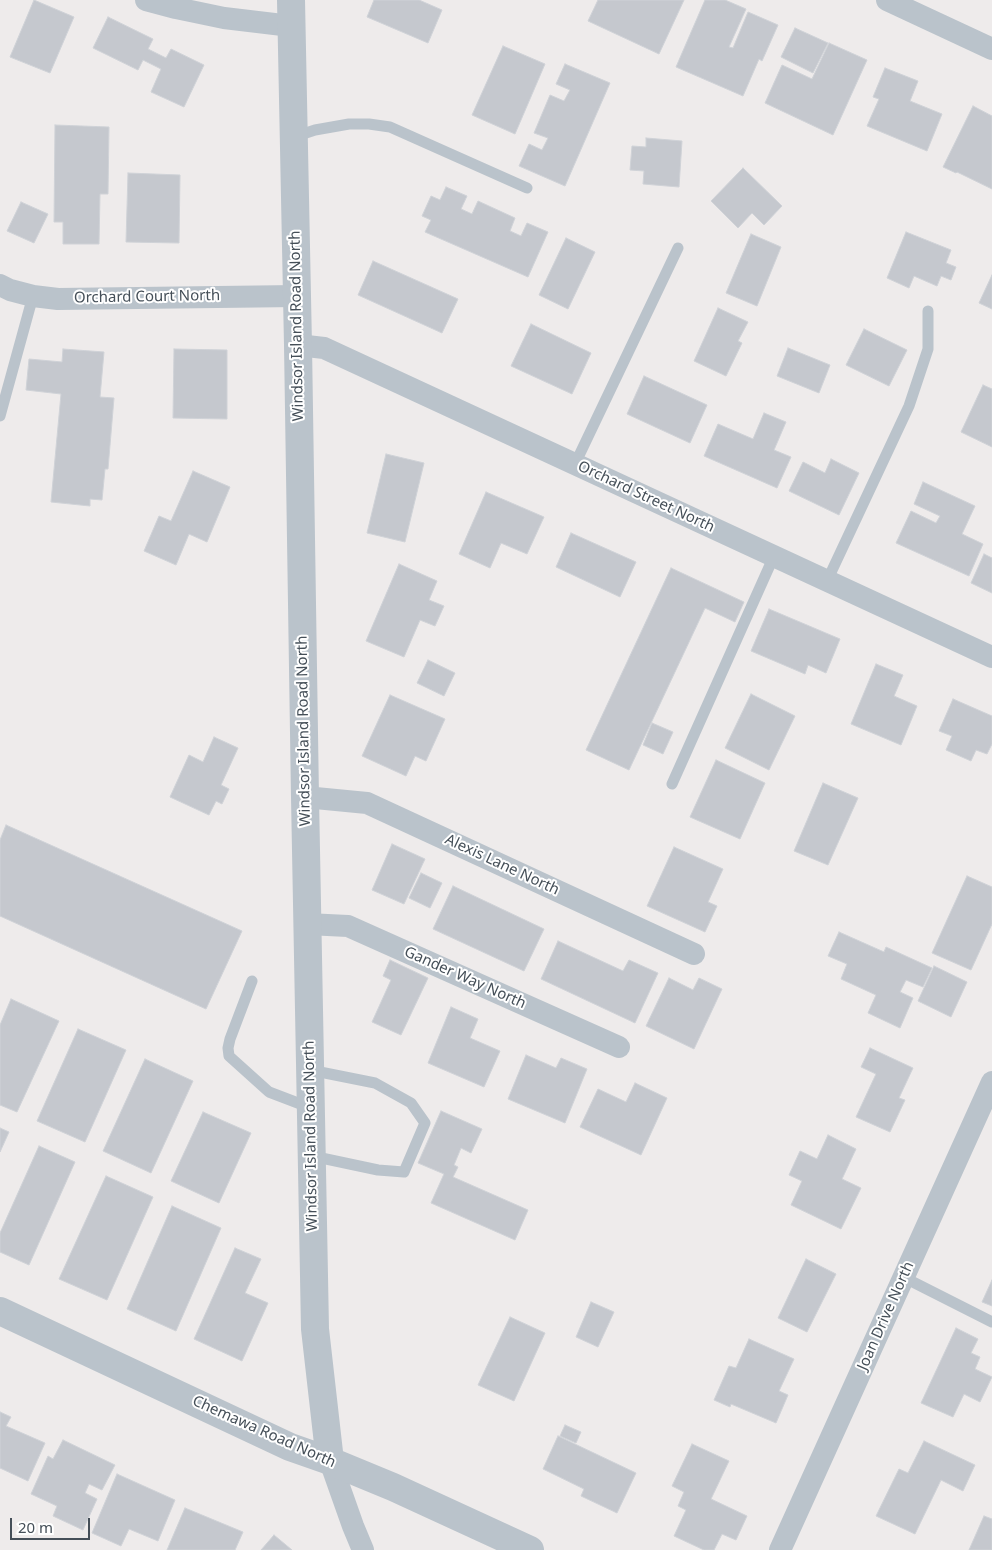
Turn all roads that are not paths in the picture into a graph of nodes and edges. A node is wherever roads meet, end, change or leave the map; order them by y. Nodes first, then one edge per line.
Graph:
1 (146, 0) edge
2 (887, 0) edge
3 (291, 13) edge
4 (992, 49) edge
5 (294, 137) junction
6 (527, 188) dead end
7 (678, 248) dead end
8 (0, 285) edge
9 (33, 296) junction
10 (297, 296) junction
11 (928, 310) dead end
12 (298, 345) junction
13 (0, 416) edge
14 (575, 464) junction
15 (774, 556) junction
16 (827, 581) junction
17 (992, 657) edge
18 (672, 784) dead end
19 (305, 797) junction
20 (307, 924) junction
21 (694, 954) dead end
22 (252, 981) dead end
23 (619, 1047) dead end
24 (310, 1070) junction
25 (992, 1082) edge
26 (311, 1108) junction
27 (312, 1156) junction
28 (904, 1277) junction
29 (0, 1311) edge
30 (992, 1322) edge
31 (330, 1461) junction
32 (363, 1550) edge
33 (530, 1550) edge
34 (780, 1550) edge

1 - 3 street
2 - 4 street
3 - 5 street, Windsor Island Road North
5 - 6 lane
5 - 10 street, Windsor Island Road North
7 - 14 lane
8 - 9 street, Orchard Court North
9 - 10 street, Orchard Court North
9 - 13 lane
10 - 12 street, Windsor Island Road North
11 - 16 lane
12 - 14 street, Orchard Street North
12 - 19 street, Windsor Island Road North
14 - 15 street, Orchard Street North
15 - 16 street, Orchard Street North
15 - 18 lane
16 - 17 street, Orchard Street North
19 - 20 street, Windsor Island Road North
19 - 21 street, Alexis Lane North
20 - 23 street, Gander Way North
20 - 24 street, Windsor Island Road North
22 - 26 lane
24 - 26 street, Windsor Island Road North
24 - 27 lane
25 - 28 street, Joan Drive North
26 - 27 street, Windsor Island Road North
27 - 31 street, Windsor Island Road North
28 - 30 lane
28 - 34 street, Joan Drive North
29 - 31 street, Chemawa Road North
31 - 32 street
31 - 33 street, Chemawa Road North

